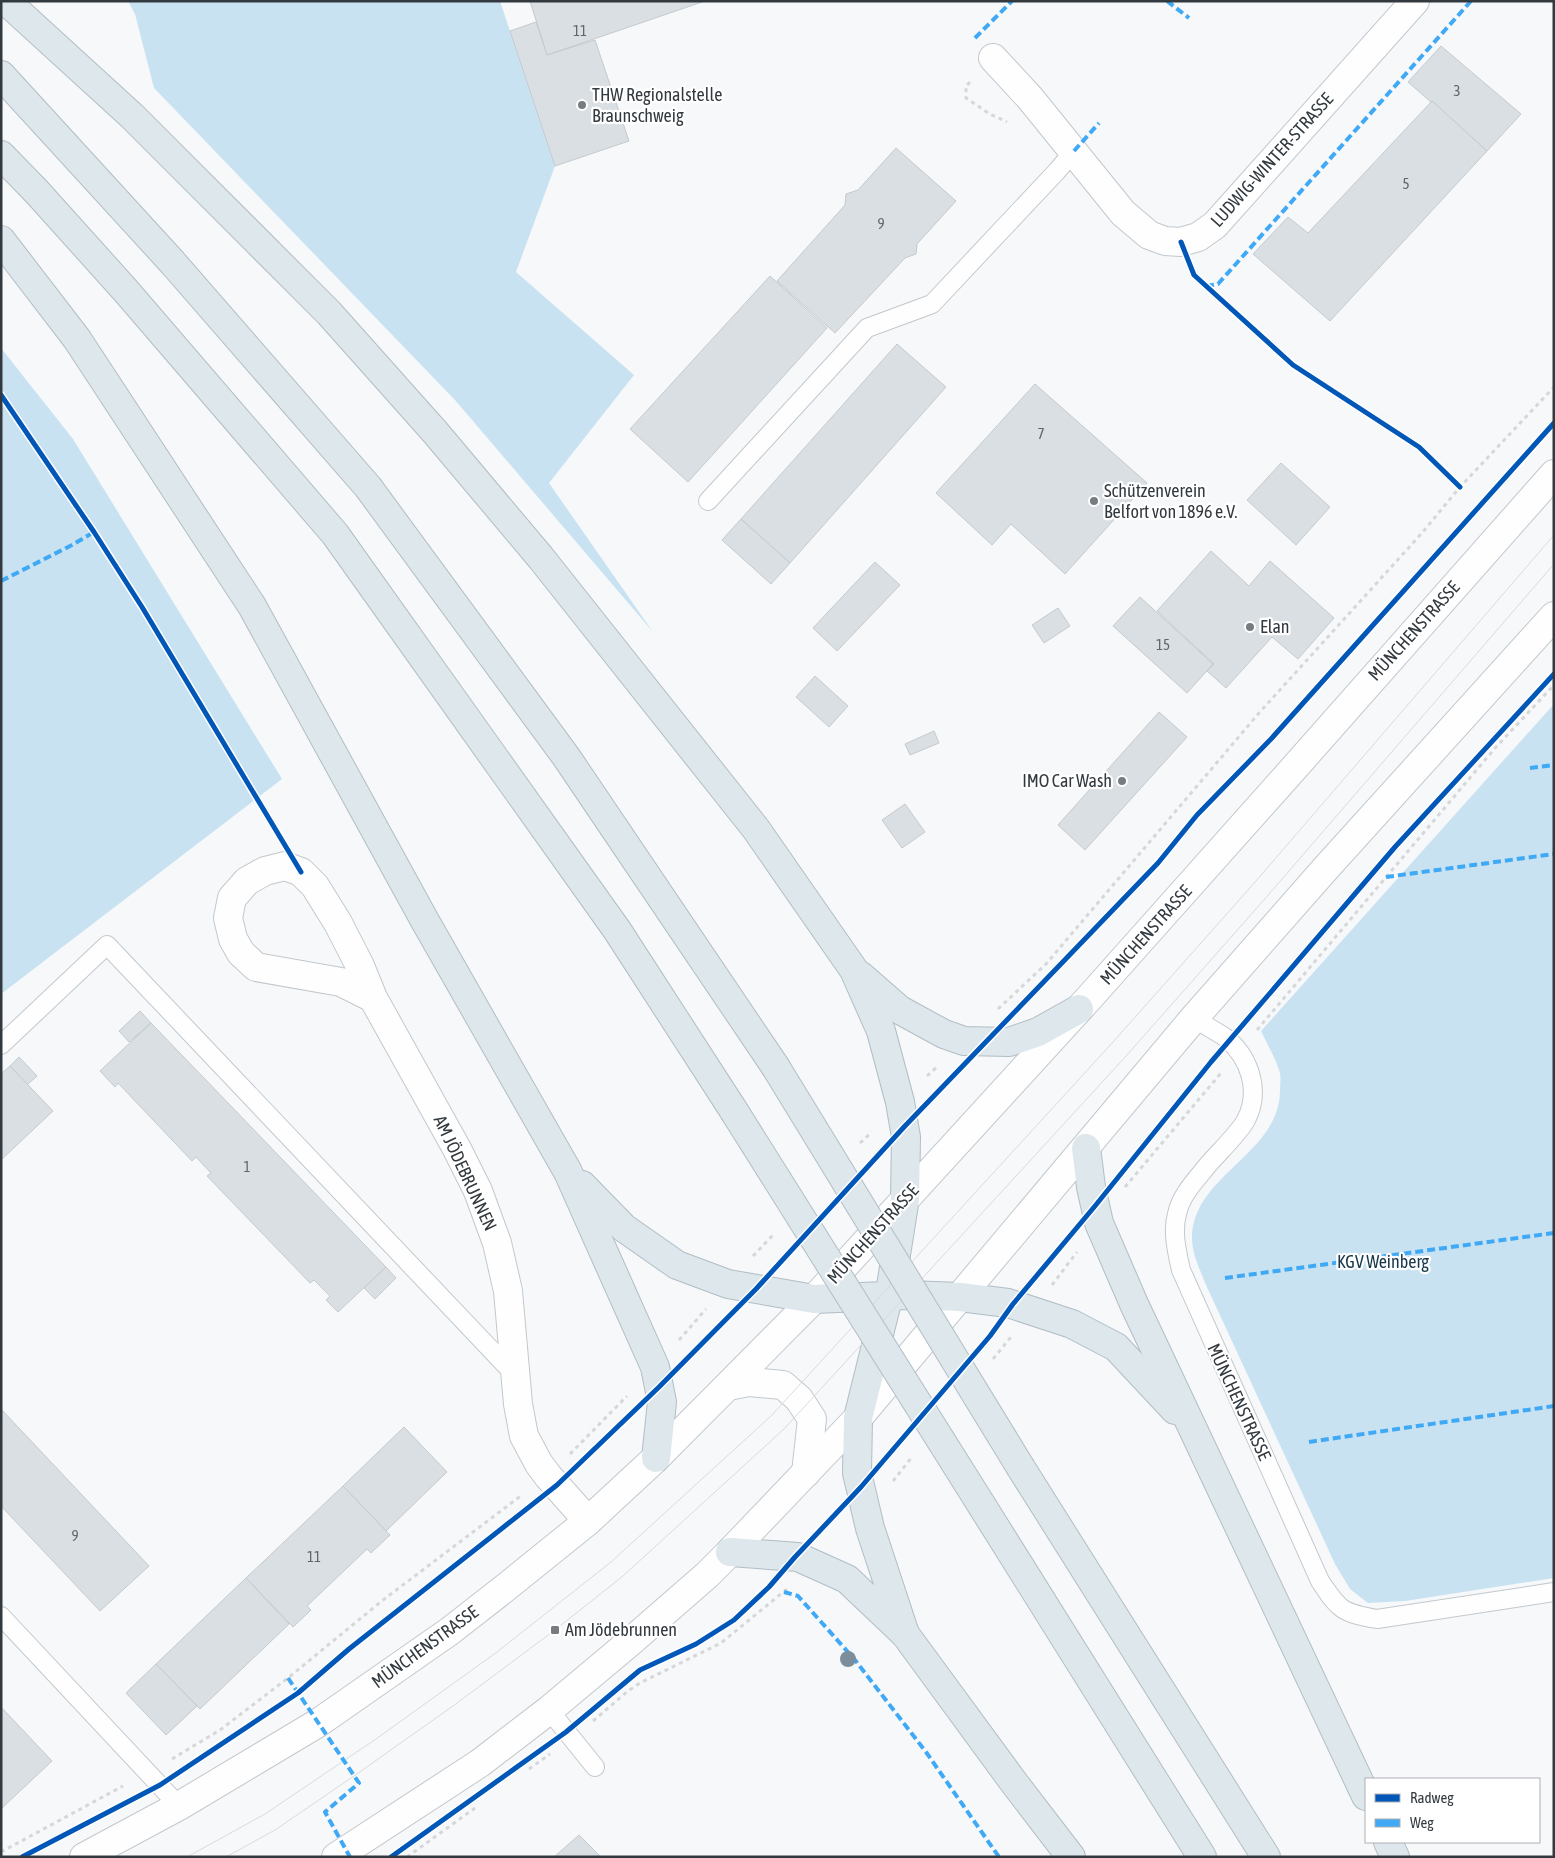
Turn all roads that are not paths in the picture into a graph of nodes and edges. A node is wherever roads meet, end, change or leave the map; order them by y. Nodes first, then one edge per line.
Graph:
1 (6, 1) edge
2 (1414, 1) edge
3 (994, 58) dead end
4 (1, 75) edge
5 (1074, 151) junction
6 (1, 155) edge
7 (1, 240) edge
8 (1554, 474) edge
9 (708, 501) dead end
10 (1554, 616) edge
11 (854, 970) junction
12 (373, 998) junction
13 (1079, 1009) junction
14 (1194, 1018) junction
15 (1, 1045) edge
16 (1086, 1148) junction
17 (568, 1172) junction
18 (905, 1198) junction
19 (889, 1295) junction
20 (960, 1297) junction
21 (814, 1299) junction
22 (516, 1376) junction
23 (728, 1386) junction
24 (858, 1418) junction
25 (1192, 1428) junction
26 (656, 1458) junction
27 (806, 1473) junction
28 (588, 1521) junction
29 (730, 1552) junction
30 (1554, 1592) edge
31 (1, 1616) edge
32 (905, 1634) junction
33 (549, 1710) junction
34 (595, 1767) dead end
35 (1365, 1794) edge
36 (179, 1806) junction
37 (1388, 1843) edge
38 (84, 1857) edge
39 (336, 1857) edge
40 (1072, 1857) edge
41 (1202, 1857) edge
42 (1266, 1857) edge
43 (1395, 1857) edge

1 - 11 highway
2 - 5 main road, LUDWIG-WINTER-STRASSE
3 - 5 main road
4 - 42 highway, bridge
5 - 9 lane
6 - 41 highway, bridge
7 - 17 highway
8 - 13 main road, MÜNCHENSTRASSE
10 - 14 main road
11 - 13 highway
11 - 18 highway
12 - 12 main road, AM JÖDEBRUNNEN
12 - 22 main road, AM JÖDEBRUNNEN
13 - 18 main road, MÜNCHENSTRASSE
14 - 16 main road
14 - 30 lane, MÜNCHENSTRASSE
15 - 22 lane
16 - 20 main road
16 - 25 highway
17 - 21 highway
17 - 26 highway
18 - 19 highway
18 - 21 main road, MÜNCHENSTRASSE
19 - 20 highway
19 - 21 highway
19 - 24 highway
20 - 24 main road
20 - 25 highway
21 - 23 main road, MÜNCHENSTRASSE
22 - 28 main road, AM JÖDEBRUNNEN
23 - 26 main road, MÜNCHENSTRASSE
23 - 27 main road
24 - 27 main road
24 - 32 highway
25 - 35 highway
26 - 28 main road, MÜNCHENSTRASSE
27 - 29 main road
28 - 36 main road, MÜNCHENSTRASSE
29 - 32 highway
29 - 33 main road
31 - 36 lane
32 - 40 highway
33 - 34 lane
33 - 39 main road
36 - 38 main road, MÜNCHENSTRASSE
37 - 43 highway

